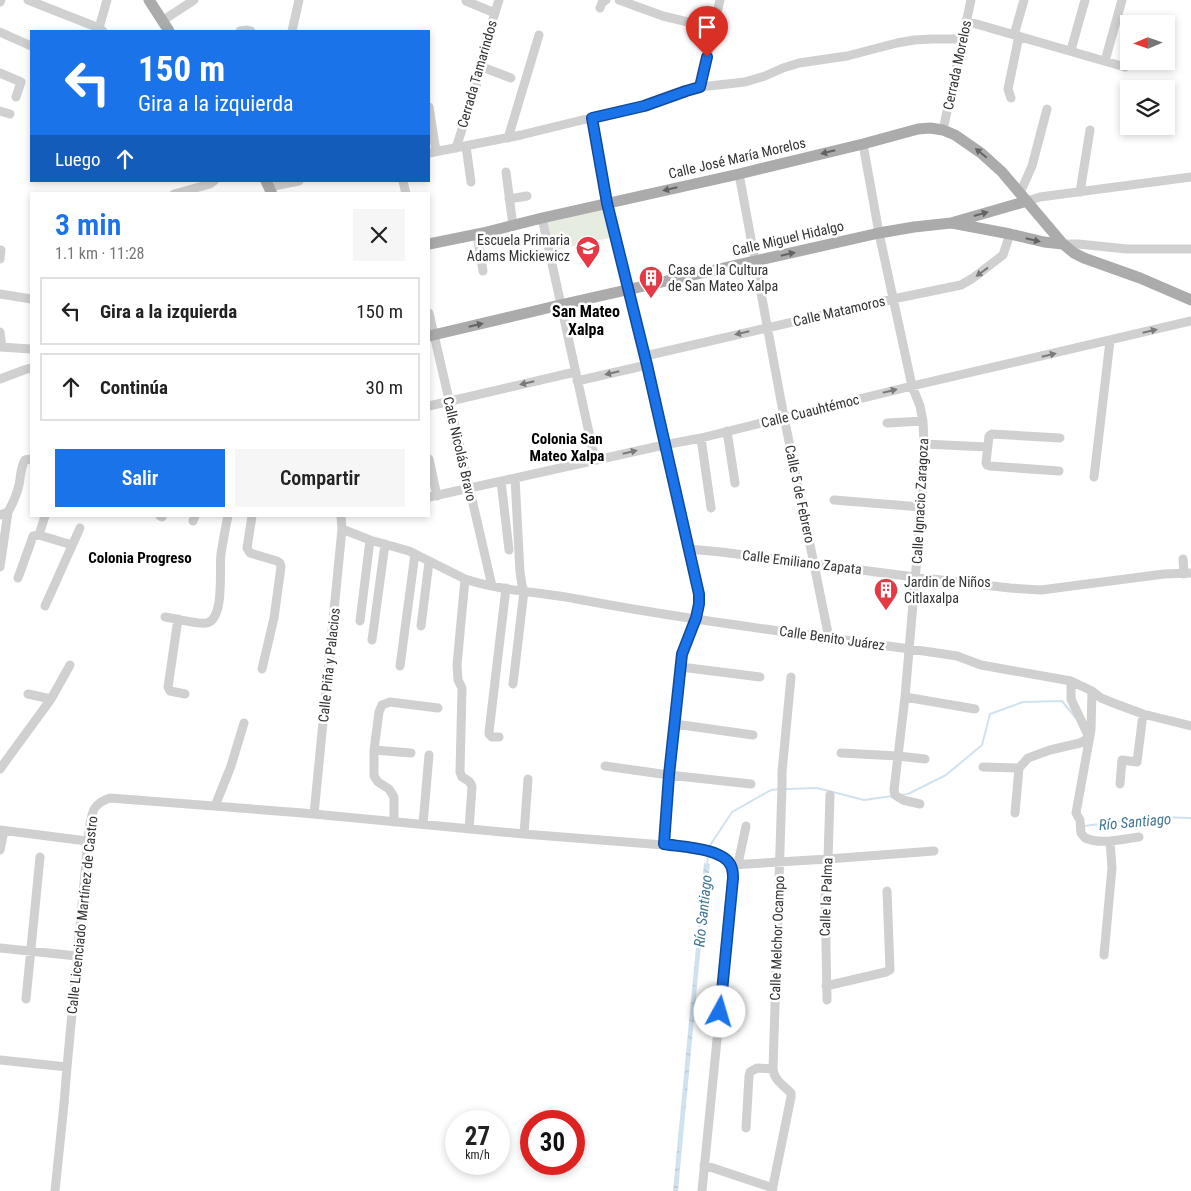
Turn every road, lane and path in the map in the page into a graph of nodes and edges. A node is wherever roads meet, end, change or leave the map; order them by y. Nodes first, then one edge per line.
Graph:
1 (28, 0) edge
2 (107, 0) edge
3 (149, 0) edge
4 (194, 0) edge
5 (299, 0) edge
6 (499, 0) edge
7 (619, 0) edge
8 (720, 0) edge
9 (971, 0) edge
10 (1024, 0) edge
11 (1085, 0) edge
12 (1122, 0) edge
13 (466, 1) edge
14 (494, 13) junction
15 (162, 20) junction
16 (966, 21) junction
17 (714, 28) junction
18 (101, 30) edge
19 (168, 30) edge
20 (296, 30) edge
21 (0, 32) edge
22 (539, 35) dead end
23 (1017, 36) junction
24 (961, 40) junction
25 (30, 46) edge
26 (1072, 50) junction
27 (1105, 61) junction
28 (1120, 65) edge
29 (482, 67) junction
30 (0, 73) edge
31 (510, 78) dead end
32 (700, 87) junction
33 (16, 97) dead end
34 (1011, 98) dead end
35 (1047, 109) dead end
36 (0, 111) edge
37 (10, 114) dead end
38 (592, 118) junction
39 (430, 122) edge
40 (943, 130) junction
41 (1090, 130) dead end
42 (508, 138) junction
43 (863, 144) junction
44 (461, 147) junction
45 (432, 152) edge
46 (506, 172) dead end
47 (739, 174) junction
48 (1191, 177) edge
49 (213, 182) edge
50 (295, 182) edge
51 (471, 182) dead end
52 (269, 187) edge
53 (181, 192) edge
54 (1080, 192) junction
55 (527, 196) dead end
56 (1023, 197) junction
57 (509, 199) junction
58 (607, 203) junction
59 (542, 218) junction
60 (951, 223) junction
61 (513, 226) junction
62 (879, 233) junction
63 (478, 234) junction
64 (1010, 234) junction
65 (430, 244) edge
66 (1063, 244) junction
67 (1191, 249) edge
68 (754, 261) junction
69 (483, 271) dead end
70 (629, 290) junction
71 (0, 294) edge
72 (30, 296) edge
73 (893, 299) junction
74 (1191, 300) edge
75 (560, 305) junction
76 (1191, 321) edge
77 (768, 327) junction
78 (0, 332) edge
79 (431, 336) edge
80 (1110, 341) junction
81 (1, 347) edge
82 (30, 349) edge
83 (645, 356) junction
84 (647, 365) junction
85 (30, 368) edge
86 (576, 376) junction
87 (0, 379) edge
88 (912, 386) junction
89 (449, 402) junction
90 (430, 406) edge
91 (784, 417) junction
92 (922, 420) junction
93 (887, 424) dead end
94 (727, 431) junction
95 (701, 438) junction
96 (1060, 438) dead end
97 (924, 444) junction
98 (664, 445) junction
99 (987, 447) junction
100 (30, 459) edge
101 (595, 460) junction
102 (430, 468) edge
103 (1059, 471) dead end
104 (1094, 477) dead end
105 (515, 478) junction
106 (501, 481) junction
107 (735, 483) dead end
108 (470, 489) junction
109 (433, 496) edge
110 (834, 500) dead end
111 (921, 507) junction
112 (712, 508) dead end
113 (4, 513) edge
114 (45, 517) edge
115 (228, 517) edge
116 (252, 517) edge
117 (341, 517) edge
118 (80, 528) dead end
119 (342, 529) junction
120 (39, 535) junction
121 (370, 540) junction
122 (385, 544) junction
123 (72, 546) junction
124 (689, 549) junction
125 (509, 550) dead end
126 (415, 554) junction
127 (1183, 560) dead end
128 (429, 562) junction
129 (814, 564) junction
130 (0, 567) edge
131 (1188, 574) edge
132 (916, 577) junction
133 (18, 578) dead end
134 (465, 579) junction
135 (492, 586) junction
136 (506, 588) junction
137 (524, 591) junction
138 (45, 606) dead end
139 (165, 616) dead end
140 (696, 618) junction
141 (178, 619) junction
142 (360, 621) dead end
143 (421, 626) dead end
144 (829, 638) junction
145 (372, 640) dead end
146 (910, 649) junction
147 (70, 665) dead end
148 (400, 666) dead end
149 (681, 667) junction
150 (262, 669) dead end
151 (760, 677) dead end
152 (791, 677) dead end
153 (1071, 681) junction
154 (513, 684) dead end
155 (1092, 691) junction
156 (28, 694) dead end
157 (186, 694) dead end
158 (905, 697) junction
159 (51, 700) junction
160 (438, 708) dead end
161 (975, 709) dead end
162 (1143, 714) junction
163 (244, 723) dead end
164 (675, 724) junction
165 (1191, 726) edge
166 (752, 735) dead end
167 (499, 737) dead end
168 (1086, 740) junction
169 (374, 750) junction
170 (411, 753) dead end
171 (841, 753) dead end
172 (429, 755) dead end
173 (898, 756) junction
174 (925, 759) dead end
175 (606, 766) dead end
176 (983, 767) dead end
177 (1019, 768) junction
178 (0, 769) edge
179 (669, 775) junction
180 (528, 779) dead end
181 (751, 784) dead end
182 (1120, 784) dead end
183 (830, 795) dead end
184 (920, 804) dead end
185 (215, 806) junction
186 (1015, 813) dead end
187 (314, 814) junction
188 (394, 822) junction
189 (423, 824) junction
190 (746, 826) dead end
191 (469, 829) junction
192 (2, 830) edge
193 (524, 834) junction
194 (1140, 837) dead end
195 (87, 841) junction
196 (1110, 841) junction
197 (664, 844) junction
198 (0, 850) edge
199 (934, 851) dead end
200 (40, 857) dead end
201 (828, 859) junction
202 (780, 862) junction
203 (734, 864) junction
204 (887, 891) dead end
205 (0, 948) edge
206 (31, 951) junction
207 (1104, 955) dead end
208 (77, 956) junction
209 (826, 986) junction
210 (26, 1000) dead end
211 (826, 1000) dead end
212 (0, 1060) edge
213 (67, 1067) junction
214 (773, 1069) junction
215 (746, 1128) dead end
216 (704, 1165) junction
217 (773, 1189) edge
218 (55, 1191) edge
219 (702, 1191) edge

1 - 18 street
2 - 18 street
3 - 15 main road
4 - 15 street
5 - 20 street
6 - 14 street, Cerrada Tamarindos
7 - 17 street
8 - 17 street
9 - 16 street, Cerrada Morelos
10 - 23 street
11 - 26 street
12 - 27 street
13 - 14 street
14 - 29 street, Cerrada Tamarindos
15 - 19 main road
16 - 23 street
16 - 24 street, Cerrada Morelos
17 - 32 street
21 - 25 street
22 - 42 street
23 - 26 street
23 - 34 street
24 - 32 street
24 - 40 street, Cerrada Morelos
26 - 27 street
27 - 28 street
29 - 31 street
29 - 44 street, Cerrada Tamarindos
30 - 33 street
32 - 38 street
35 - 56 street
36 - 37 street
38 - 42 street
38 - 58 street
39 - 45 street
40 - 43 main road, Calle José María Morelos
56 -> 40 main road, Calle José María Morelos
41 - 54 street
42 - 44 street
43 -> 47 main road, Calle José María Morelos
43 - 62 street, Calle Ignacio Zaragoza
44 - 45 street
44 - 51 street
46 - 57 street
47 -> 58 main road, Calle José María Morelos
47 - 68 street, Calle 5 de Febrero
48 - 54 street
49 - 53 street
50 - 52 street
54 - 56 street
55 - 57 street
60 -> 56 main road, Calle Miguel Hidalgo
56 - 66 main road, Calle José María Morelos
57 - 61 street
58 - 59 main road, Calle José María Morelos
58 - 70 street
59 - 61 main road, Calle José María Morelos
59 - 75 street
60 - 62 main road, Calle Miguel Hidalgo
60 - 64 main road, Calle Miguel Hidalgo
61 - 63 main road, Calle José María Morelos
68 -> 62 main road, Calle Miguel Hidalgo
62 - 73 street, Calle Ignacio Zaragoza
63 - 65 main road, Calle José María Morelos
63 - 69 street
64 -> 66 main road, Calle Miguel Hidalgo
64 -> 73 street, Calle Matamoros
66 - 67 street
66 - 74 main road
68 - 70 main road, Calle Miguel Hidalgo
68 - 77 street, Calle 5 de Febrero
70 - 75 main road, Calle Miguel Hidalgo
70 - 83 street
71 - 72 street
73 - 77 street, Calle Matamoros
73 - 88 street, Calle Ignacio Zaragoza
79 -> 75 main road, Calle Miguel Hidalgo
75 - 86 street
80 -> 76 street, Calle Cuauhtémoc
77 -> 83 street, Calle Matamoros
77 - 91 street, Calle 5 de Febrero
78 - 81 street
79 - 89 street, Calle Nicolás Bravo
88 -> 80 street, Calle Cuauhtémoc
80 - 104 street
81 - 82 street
83 - 84 street
84 -> 86 street
84 - 98 street
85 - 87 street
86 -> 89 street
86 - 101 street
91 -> 88 street, Calle Cuauhtémoc
88 - 92 street, Calle Ignacio Zaragoza
89 - 90 street
89 - 108 street, Calle Nicolás Bravo
91 - 94 street, Calle Cuauhtémoc
91 - 129 street, Calle 5 de Febrero
92 - 93 street
92 - 97 street, Calle Ignacio Zaragoza
94 - 95 street, Calle Cuauhtémoc
94 - 107 street
95 - 98 street, Calle Cuauhtémoc
95 - 112 street
96 - 99 street
97 - 99 street
97 - 111 street, Calle Ignacio Zaragoza
101 -> 98 street, Calle Cuauhtémoc
98 - 124 street
99 - 103 street
100 - 113 street
101 - 105 street, Calle Cuauhtémoc
102 - 109 street
105 - 106 street, Calle Cuauhtémoc
105 - 137 street
106 - 108 street, Calle Cuauhtémoc
106 - 125 street
108 - 109 street, Calle Cuauhtémoc
108 - 135 street, Calle Nicolás Bravo
110 - 111 street
111 - 132 street, Calle Ignacio Zaragoza
113 - 130 street
114 - 120 street
115 - 141 street
116 - 150 street
117 - 119 street, Calle Piña y Palacios
118 - 123 street
119 - 121 street, Calle Benito Juárez
119 - 187 street, Calle Piña y Palacios
120 - 123 street
120 - 133 street
121 - 122 street, Calle Benito Juárez
121 - 142 street
122 - 126 street, Calle Benito Juárez
122 - 145 street
123 - 138 street
124 - 129 street, Calle Emiliano Zapata
124 - 140 street
126 - 128 street, Calle Benito Juárez
126 - 148 street
127 - 131 street
128 - 134 street, Calle Benito Juárez
128 - 143 street
129 - 132 street, Calle Emiliano Zapata
129 - 144 street, Calle 5 de Febrero
131 - 132 street, Calle Emiliano Zapata
132 - 146 street, Calle Ignacio Zaragoza
134 - 135 street, Calle Benito Juárez
134 - 191 street
135 - 136 street, Calle Benito Juárez
136 - 137 street, Calle Benito Juárez
136 - 167 street
137 - 140 street, Calle Benito Juárez
137 - 154 street
139 - 141 street
140 - 144 street, Calle Benito Juárez
140 - 149 street
141 - 157 street
144 - 146 street, Calle Benito Juárez
146 - 153 street, Calle Benito Juárez
146 - 158 street, Calle Ignacio Zaragoza
147 - 159 street
149 - 151 street
149 - 164 street
152 - 202 street, Calle Melchor Ocampo
153 - 155 street, Calle Benito Juárez
153 - 168 street
155 - 162 street, Calle Benito Juárez
155 - 168 street
156 - 159 street
158 - 161 street
158 - 173 street, Calle Ignacio Zaragoza
159 - 178 street
160 - 169 street
162 - 165 street, Calle Benito Juárez
162 - 182 street
163 - 185 street
164 - 166 street
164 - 179 street
168 - 177 street
168 - 196 street
169 - 170 street
169 - 188 street
171 - 173 street
172 - 189 street
173 - 174 street
173 - 184 street, Calle Ignacio Zaragoza
175 - 179 street
176 - 177 street
177 - 186 street
179 - 181 street
179 - 197 street
180 - 193 street
183 - 201 street, Calle la Palma
185 - 187 street, Calle Licenciado Martínez de Castro
185 - 195 street, Calle Licenciado Martínez de Castro
187 - 188 street, Calle Licenciado Martínez de Castro
188 - 189 street, Calle Licenciado Martínez de Castro
189 - 191 street, Calle Licenciado Martínez de Castro
190 - 203 street
191 - 193 street, Calle Licenciado Martínez de Castro
192 - 195 street
192 - 198 street
193 - 197 street, Calle Licenciado Martínez de Castro
194 - 196 street
195 - 208 street, Calle Licenciado Martínez de Castro
196 - 207 street
197 - 203 street, Calle Licenciado Martínez de Castro
199 - 201 street
200 - 206 street
201 - 202 street
201 - 209 street, Calle la Palma
202 - 203 street
202 - 214 street, Calle Melchor Ocampo
203 - 216 street
204 - 209 street
205 - 206 street
206 - 208 street
206 - 210 street
208 - 213 street, Calle Licenciado Martínez de Castro
209 - 211 street, Calle la Palma
212 - 213 street
213 - 218 street, Calle Licenciado Martínez de Castro
214 - 215 street
214 - 217 street
216 - 217 street
216 - 219 street

